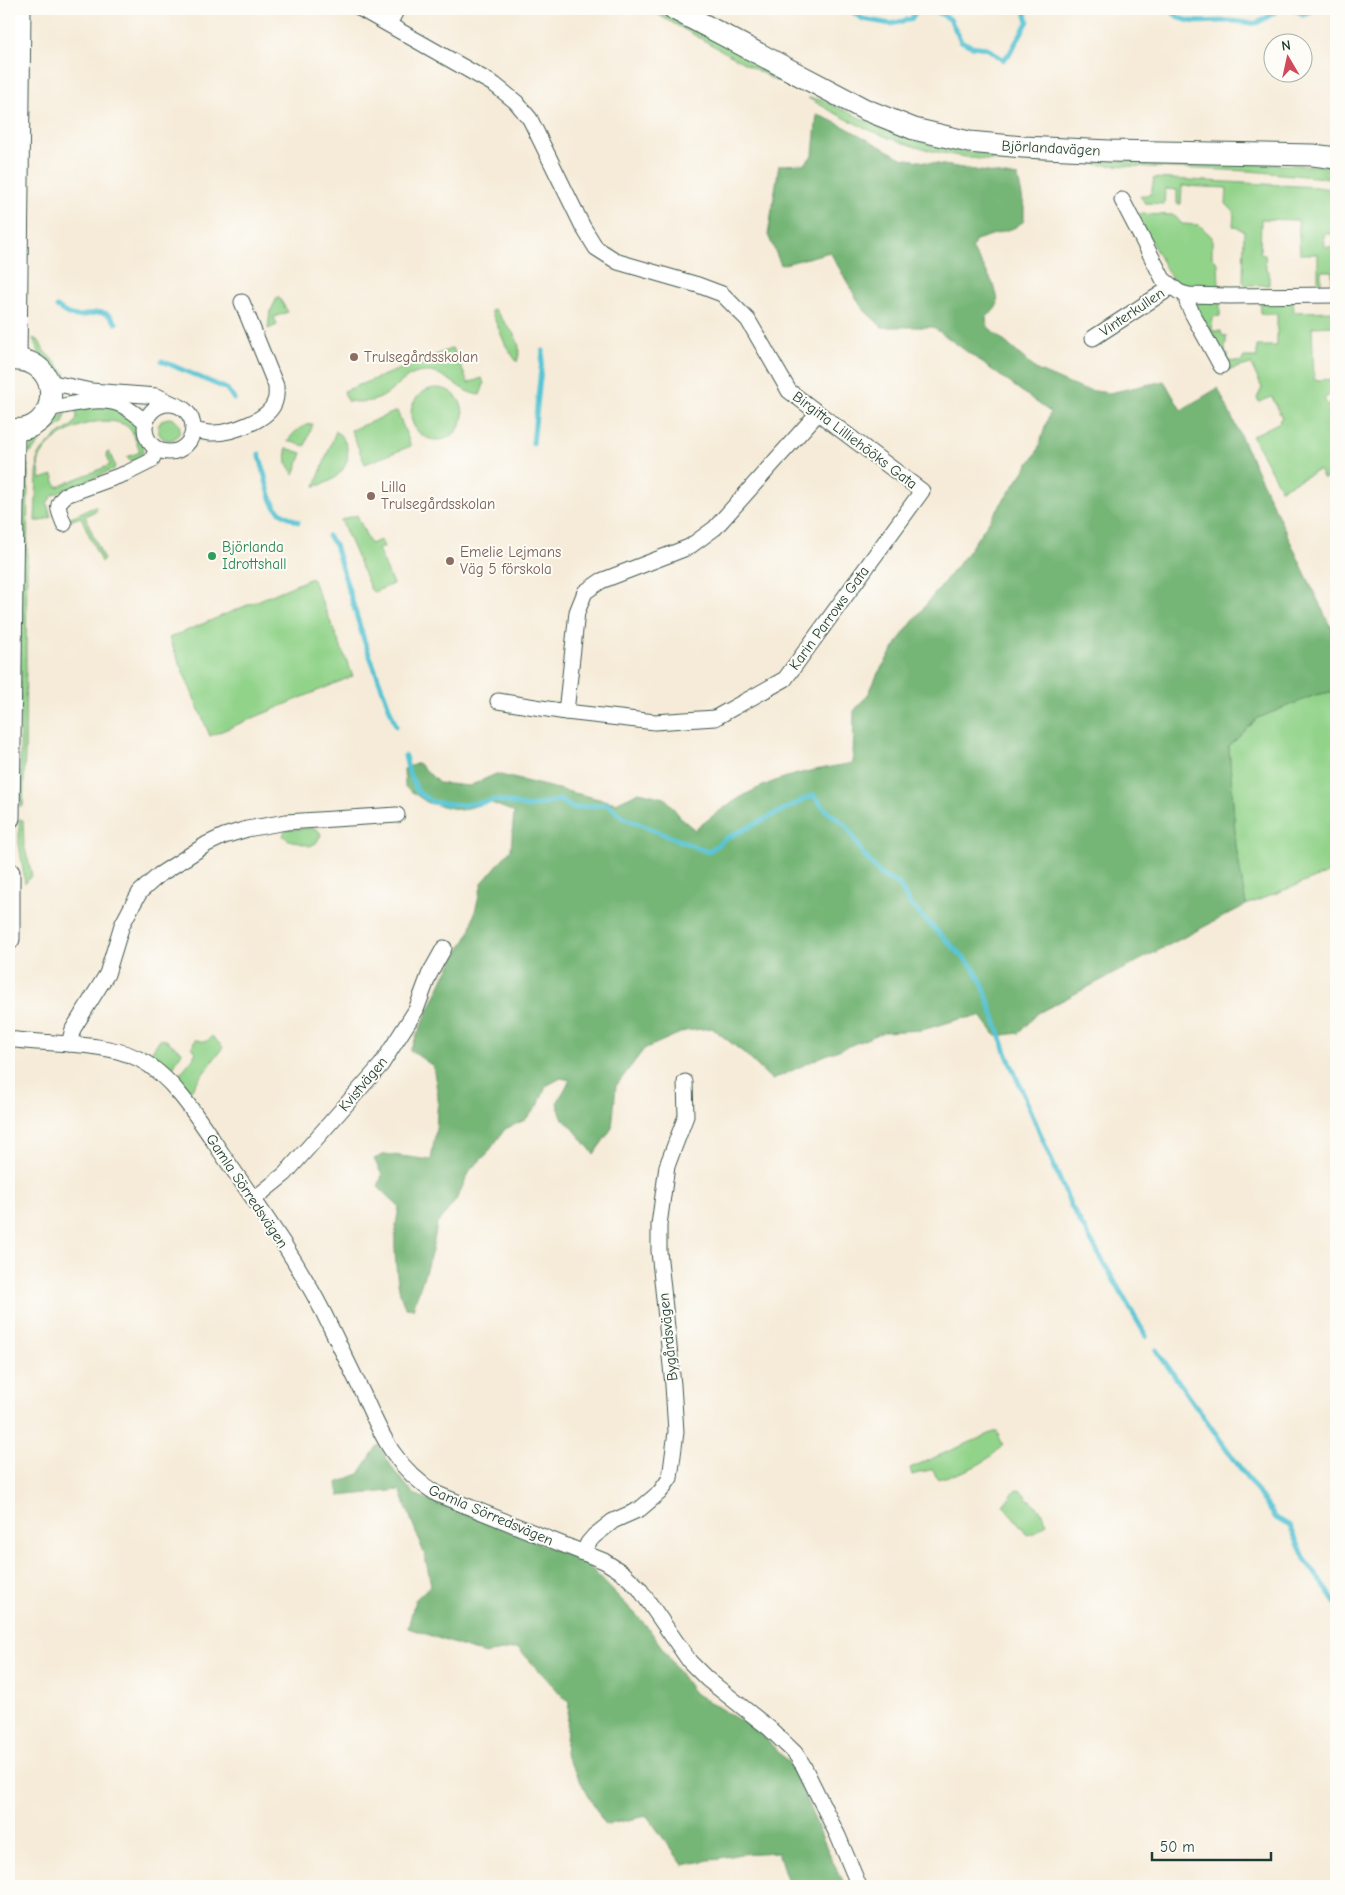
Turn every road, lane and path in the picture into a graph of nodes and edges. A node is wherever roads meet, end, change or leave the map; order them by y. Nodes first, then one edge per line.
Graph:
1 (20, 9) edge
2 (361, 9) edge
3 (397, 9) edge
4 (674, 9) edge
5 (700, 9) edge
6 (389, 24) junction
7 (802, 77) junction
8 (1336, 156) edge
9 (1122, 200) dead end
10 (1170, 286) junction
11 (1188, 294) junction
12 (1336, 295) edge
13 (242, 302) dead end
14 (1094, 338) dead end
15 (12, 359) edge
16 (1220, 366) dead end
17 (49, 382) junction
18 (173, 404) junction
19 (48, 409) junction
20 (818, 414) junction
21 (146, 422) junction
22 (12, 430) edge
23 (194, 430) junction
24 (157, 449) junction
25 (922, 491) joint
26 (64, 524) dead end
27 (498, 701) dead end
28 (566, 712) junction
29 (397, 815) dead end
30 (9, 818) edge
31 (9, 873) edge
32 (9, 939) edge
33 (444, 948) dead end
34 (9, 1039) edge
35 (69, 1044) junction
36 (685, 1082) dead end
37 (254, 1199) junction
38 (583, 1553) junction
39 (859, 1886) edge

1 - 15 street
2 - 6 street, Birgitta Lilliehööks Gata
3 - 6 street
4 - 7 street, Björlandavägen
5 - 7 street, Björlandavägen
6 - 20 street, Birgitta Lilliehööks Gata
7 - 8 street, Björlandavägen
9 - 10 street
10 - 11 street
10 - 14 street, Vinterkullen
11 - 12 street
11 - 16 street
13 - 23 street
15 - 17 street
17 - 18 street
17 - 19 street
18 - 21 street
18 - 23 street
19 - 21 street
19 - 22 street
20 - 25 street, Birgitta Lilliehööks Gata
20 - 28 street
21 - 24 street
22 - 30 street
23 - 24 street
24 - 26 street
25 - 28 street, Karin Parrows Gata
27 - 28 street, Karin Parrows Gata
29 - 35 street
31 - 32 street
33 - 37 street, Kvistvägen
34 - 35 street, Gamla Sörredsvägen
35 - 37 street, Gamla Sörredsvägen
36 - 38 street, Bygårdsvägen
37 - 38 street, Gamla Sörredsvägen
38 - 39 street, Gamla Sörredsvägen

